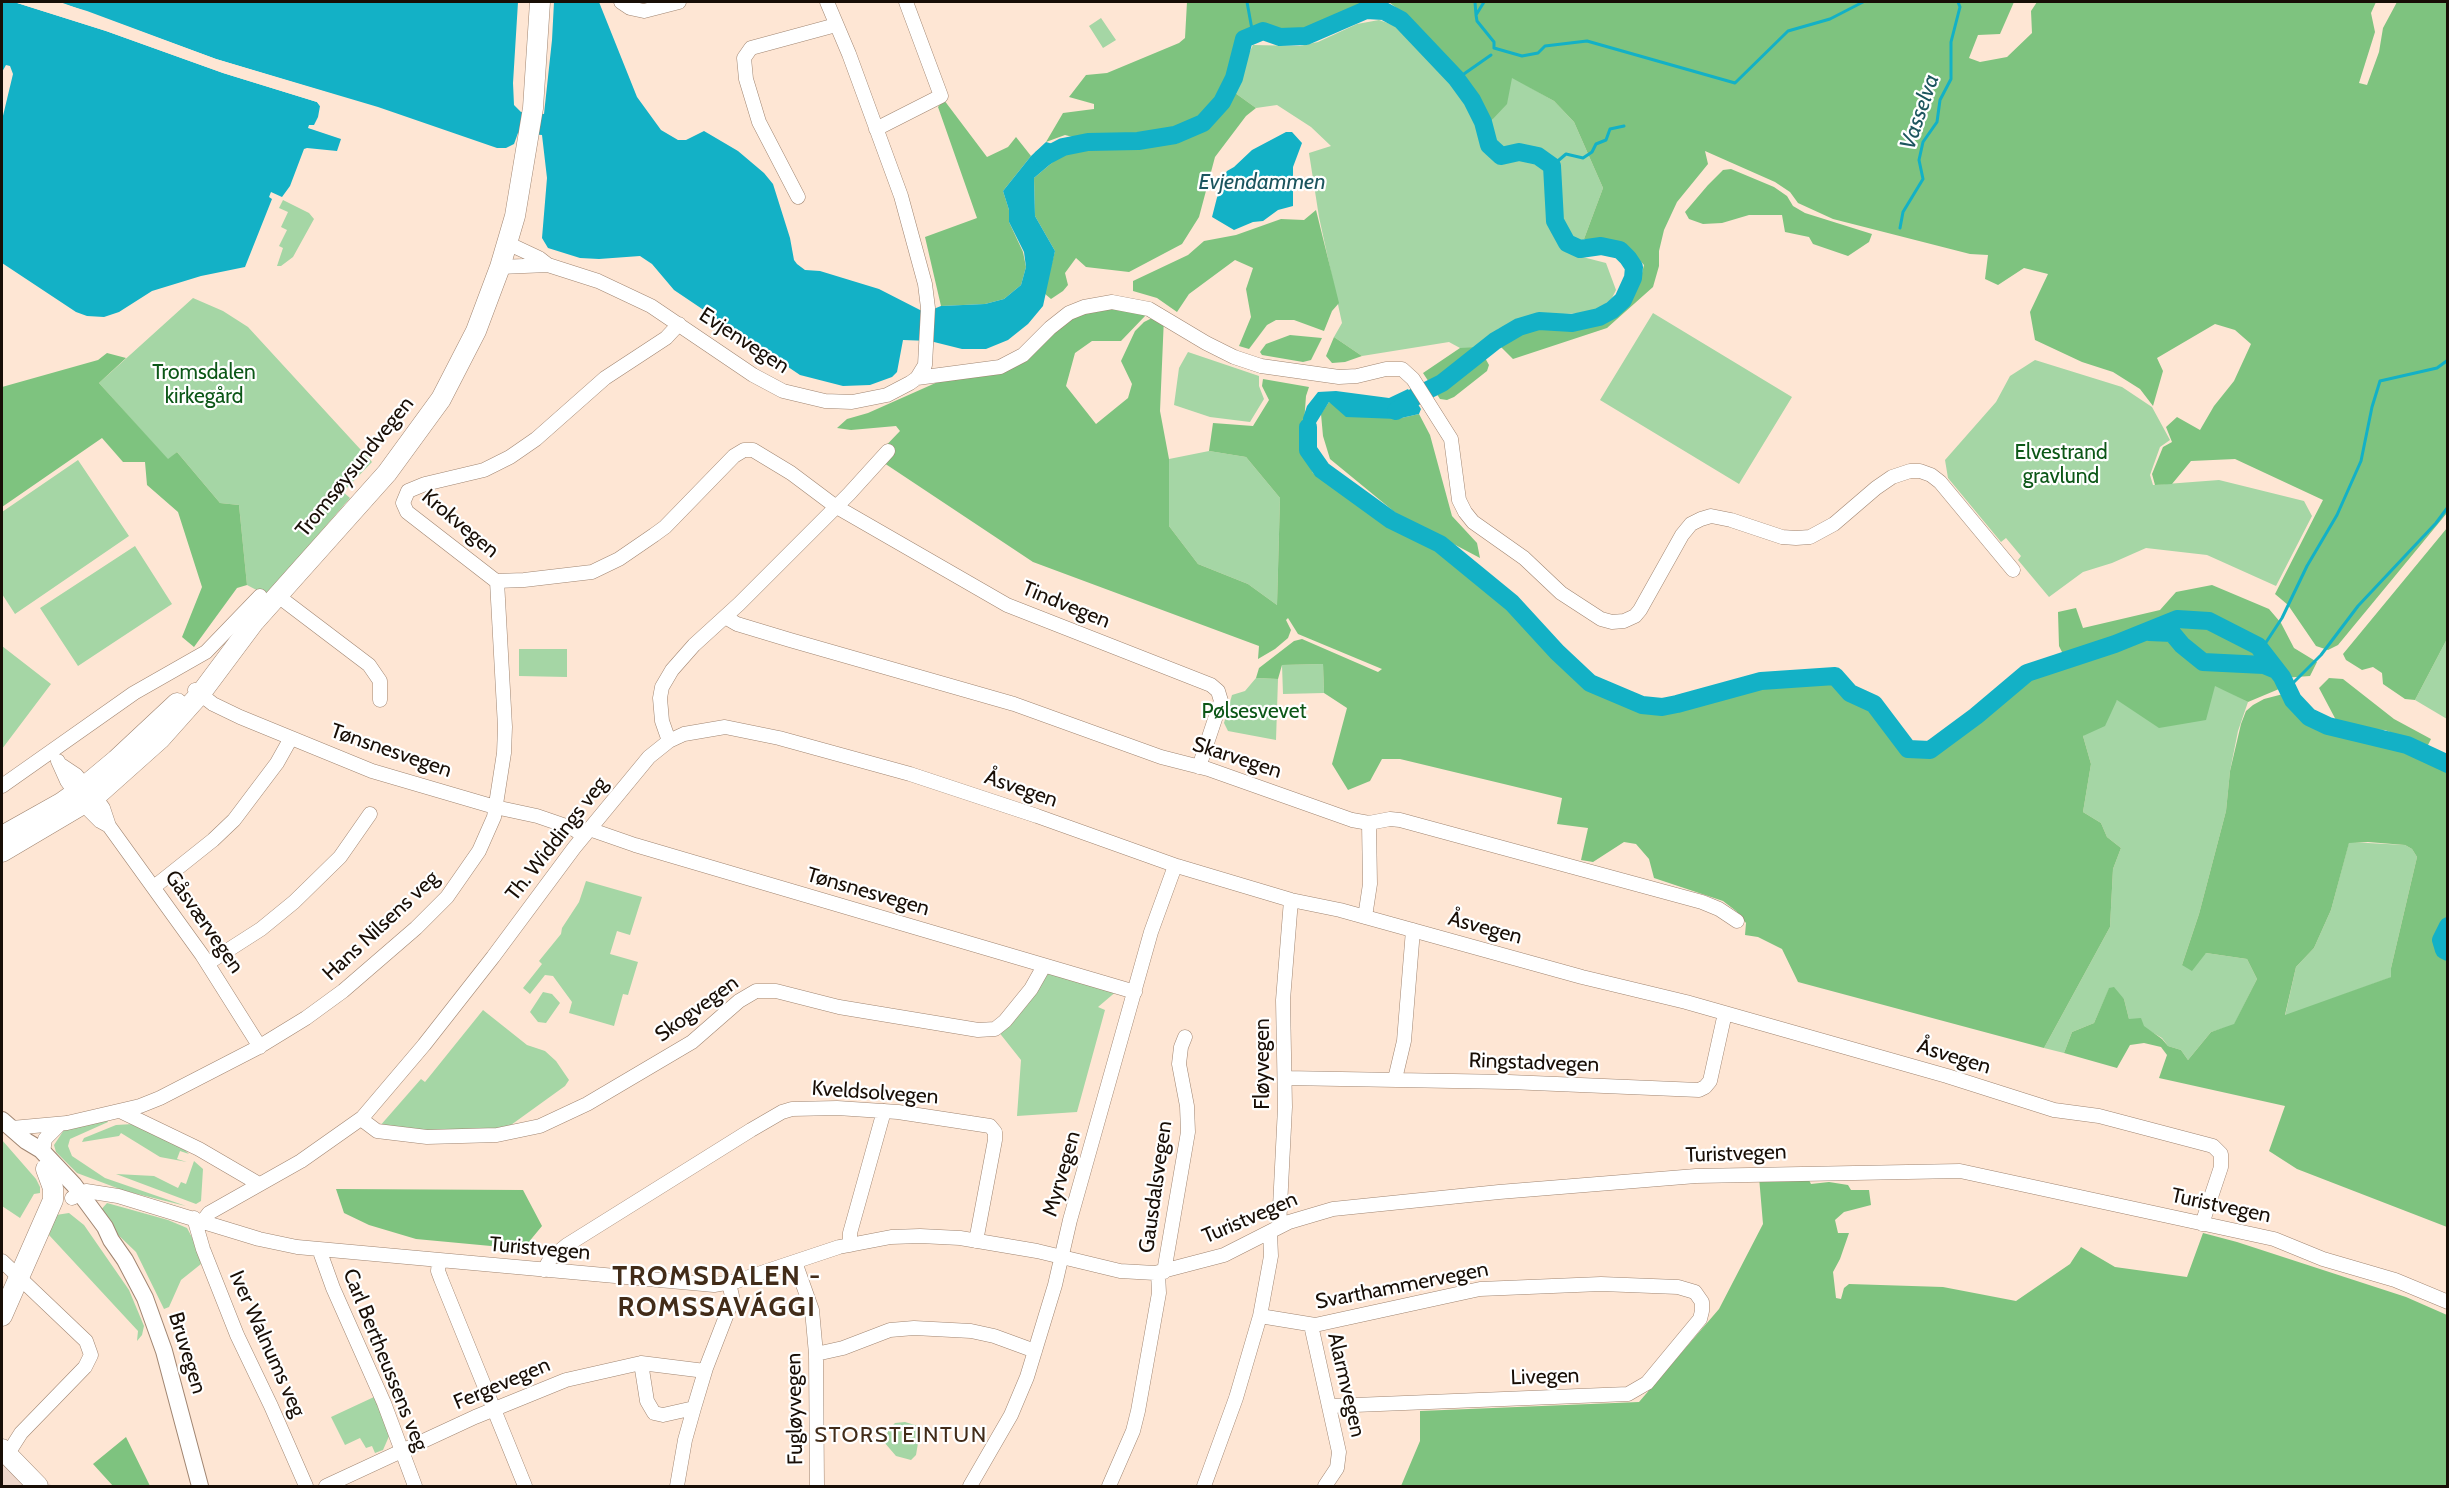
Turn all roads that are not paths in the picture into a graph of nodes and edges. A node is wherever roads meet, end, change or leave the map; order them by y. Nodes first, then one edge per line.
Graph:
1 (540, 2) edge
2 (621, 2) edge
3 (679, 2) edge
4 (827, 2) edge
5 (906, 2) edge
6 (836, 25) junction
7 (876, 129) junction
8 (798, 197) dead end
9 (507, 243) junction
10 (548, 265) junction
11 (500, 267) junction
12 (679, 324) junction
13 (917, 378) junction
14 (888, 451) dead end
15 (835, 506) junction
16 (2013, 570) dead end
17 (497, 581) junction
18 (269, 596) junction
19 (725, 617) junction
20 (202, 695) junction
21 (380, 700) dead end
22 (291, 738) junction
23 (669, 741) junction
24 (51, 751) junction
25 (1199, 766) junction
26 (2, 786) edge
27 (85, 795) junction
28 (495, 807) junction
29 (370, 814) dead end
30 (1369, 823) junction
31 (587, 832) junction
32 (2, 836) edge
33 (2, 852) edge
34 (1176, 866) junction
35 (154, 887) junction
36 (1291, 900) junction
37 (1365, 917) junction
38 (1737, 921) dead end
39 (1413, 930) junction
40 (208, 963) junction
41 (1044, 966) junction
42 (1135, 992) junction
43 (1725, 1013) junction
44 (1185, 1037) dead end
45 (260, 1047) junction
46 (1285, 1078) junction
47 (1395, 1079) junction
48 (120, 1111) junction
49 (884, 1111) junction
50 (361, 1119) junction
51 (7, 1124) edge
52 (60, 1124) junction
53 (44, 1161) junction
54 (259, 1184) junction
55 (76, 1195) junction
56 (199, 1219) junction
57 (2202, 1224) junction
58 (1275, 1230) junction
59 (976, 1241) junction
60 (850, 1245) junction
61 (319, 1249) junction
62 (1062, 1257) junction
63 (2, 1261) edge
64 (439, 1261) junction
65 (795, 1262) junction
66 (544, 1270) junction
67 (1161, 1273) junction
68 (18, 1279) junction
69 (729, 1283) junction
70 (1696, 1293) joint
71 (2448, 1302) edge
72 (2, 1316) edge
73 (1260, 1316) junction
74 (1311, 1325) junction
75 (1035, 1351) junction
76 (816, 1354) junction
77 (641, 1363) junction
78 (705, 1371) junction
79 (1330, 1406) junction
80 (495, 1408) junction
81 (694, 1408) junction
82 (4, 1452) edge
83 (401, 1452) junction
84 (38, 1486) edge
85 (200, 1486) edge
86 (306, 1486) edge
87 (326, 1486) edge
88 (415, 1486) edge
89 (525, 1486) edge
90 (677, 1486) edge
91 (817, 1486) edge
92 (970, 1486) edge
93 (1109, 1486) edge
94 (1204, 1486) edge
95 (1325, 1486) edge

1 - 9 highway, Tromsøysundvegen
2 - 3 street
4 - 6 street
5 - 7 street
6 - 7 street
6 - 8 street
7 - 13 street
9 - 10 street, Evjenvegen
9 - 11 highway, Tromsøysundvegen
10 - 11 street, Evjenvegen
10 - 12 street, Evjenvegen
11 - 18 highway, Tromsøysundvegen
12 - 13 street, Evjenvegen
12 - 17 street, Krokvegen
13 - 16 street
14 - 15 street
15 - 17 street, Krokvegen
15 - 19 street
15 - 25 street, Tindvegen
17 - 28 street, Hans Nilsens veg
18 - 20 highway, Tromsøysundvegen
18 - 21 street
18 - 24 street
19 - 23 street
19 - 25 street, Skarvegen
20 - 22 street, Tønsnesvegen
20 - 27 highway, Tromsøysundvegen
22 - 28 street, Tønsnesvegen
22 - 35 street
23 - 31 street, Th. Widdings veg
23 - 34 street, Åsvegen
24 - 26 street
24 - 27 street, Gåsværvegen
25 - 30 street, Skarvegen
27 - 32 highway, Tromsøysundvegen
27 - 33 highway, Tromsøysundvegen
27 - 35 street, Gåsværvegen
28 - 31 street, Tønsnesvegen
28 - 45 street, Hans Nilsens veg
29 - 40 street
30 - 37 street
30 - 38 street, Skarvegen
31 - 41 street, Tønsnesvegen
31 - 50 street, Th. Widdings veg
34 - 36 street, Åsvegen
34 - 42 street, Myrvegen
35 - 40 street, Gåsværvegen
36 - 37 street, Åsvegen
36 - 46 street, Fløyvegen
37 - 39 street, Åsvegen
39 - 43 street, Åsvegen
39 - 47 street
40 - 45 street, Gåsværvegen
41 - 42 street, Tønsnesvegen
41 - 50 street, Skogvegen
42 - 62 street, Myrvegen
43 - 47 street, Ringstadvegen
43 - 57 street, Åsvegen
44 - 67 street, Gausdalsvegen
45 - 48 street, Hans Nilsens veg
46 - 47 street, Ringstadvegen
46 - 58 street, Fløyvegen
48 - 52 street, Hans Nilsens veg
48 - 54 street
49 - 59 street, Kveldsolvegen
49 - 60 street
49 - 66 street, Kveldsolvegen
50 - 54 street, Th. Widdings veg
51 - 52 street
51 - 53 main road, Bruvegen
52 - 53 street
53 - 55 main road, Bruvegen
53 - 68 highway
54 - 56 street, Th. Widdings veg
55 - 56 street, Turistvegen
55 - 85 main road, Bruvegen
56 - 61 street, Turistvegen
56 - 86 street, Iver Walnums veg
57 - 58 street, Turistvegen
57 - 71 street, Turistvegen
58 - 67 street, Turistvegen
58 - 73 street, Fløyvegen
59 - 60 street, Turistvegen
59 - 62 street, Turistvegen
60 - 65 street, Turistvegen
61 - 64 street, Turistvegen
61 - 83 street, Carl Bertheussens veg
62 - 67 street, Turistvegen
62 - 75 street, Myrvegen
63 - 68 street
64 - 66 street, Turistvegen
64 - 80 street
65 - 69 street, Turistvegen
65 - 76 street, Fugløyvegen
66 - 69 street, Turistvegen
67 - 93 street, Gausdalsvegen
68 - 72 highway
68 - 82 street
69 - 78 street
70 - 74 street, Svarthammervegen
70 - 79 street, Livegen
73 - 74 street, Svarthammervegen
73 - 94 street, Fløyvegen
74 - 79 street, Alarmvegen
75 - 76 street
75 - 92 street, Myrvegen
76 - 91 street, Fugløyvegen
77 - 78 street, Fergevegen
77 - 80 street, Fergevegen
77 - 81 street
78 - 81 street
79 - 95 street, Alarmvegen
80 - 83 street, Fergevegen
80 - 89 street
81 - 90 street
82 - 84 highway
83 - 87 street, Fergevegen
83 - 88 street, Carl Bertheussens veg

